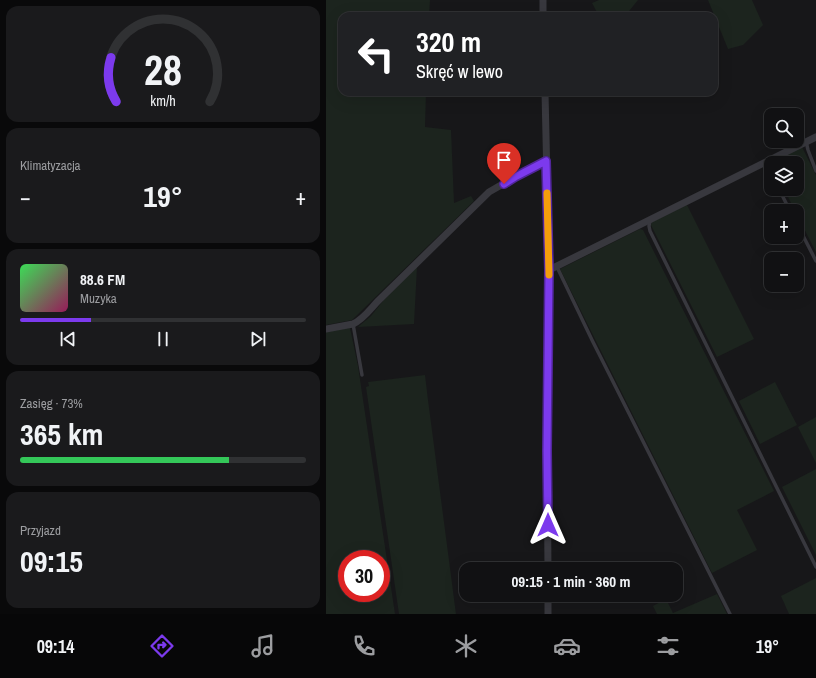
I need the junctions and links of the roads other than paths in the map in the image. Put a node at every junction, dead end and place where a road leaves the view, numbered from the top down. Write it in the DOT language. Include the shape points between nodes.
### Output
graph roads {
  1 [pos="543,0"];
  2 [pos="543,12"];
  3 [pos="545,96"];
  4 [pos="816,137"];
  5 [pos="806,142"];
  6 [pos="779,156"];
  7 [pos="546,161"];
  8 [pos="764,163"];
  9 [pos="816,171"];
  10 [pos="650,220"];
  11 [pos="804,238"];
  12 [pos="816,261"];
  13 [pos="557,267"];
  14 [pos="549,270"];
  15 [pos="353,324"];
  16 [pos="326,329"];
  17 [pos="362,375"];
  18 [pos="548,562"];
  19 [pos="816,567"];
  20 [pos="548,602"];
  21 [pos="548,614"];
  22 [pos="730,614"];
  1 -- 2 [label="street"];
  3 -- 7 [label="street"];
  4 -- 5 [label="street"];
  5 -- 6 [label="street"];
  5 -- 9 [label="lane"];
  7 -- 14 [label="street"];
  7 -- 15 [label="street" via="489,192"];
  8 -- 10 [label="street"];
  10 -- 13 [label="street"];
  10 -- 19 [label="lane" via="650,231"];
  11 -- 12 [label="lane"];
  13 -- 14 [label="street"];
  13 -- 22 [label="lane"];
  14 -- 18 [label="street"];
  15 -- 16 [label="street"];
  15 -- 17 [label="lane"];
  20 -- 21 [label="street"];
}
